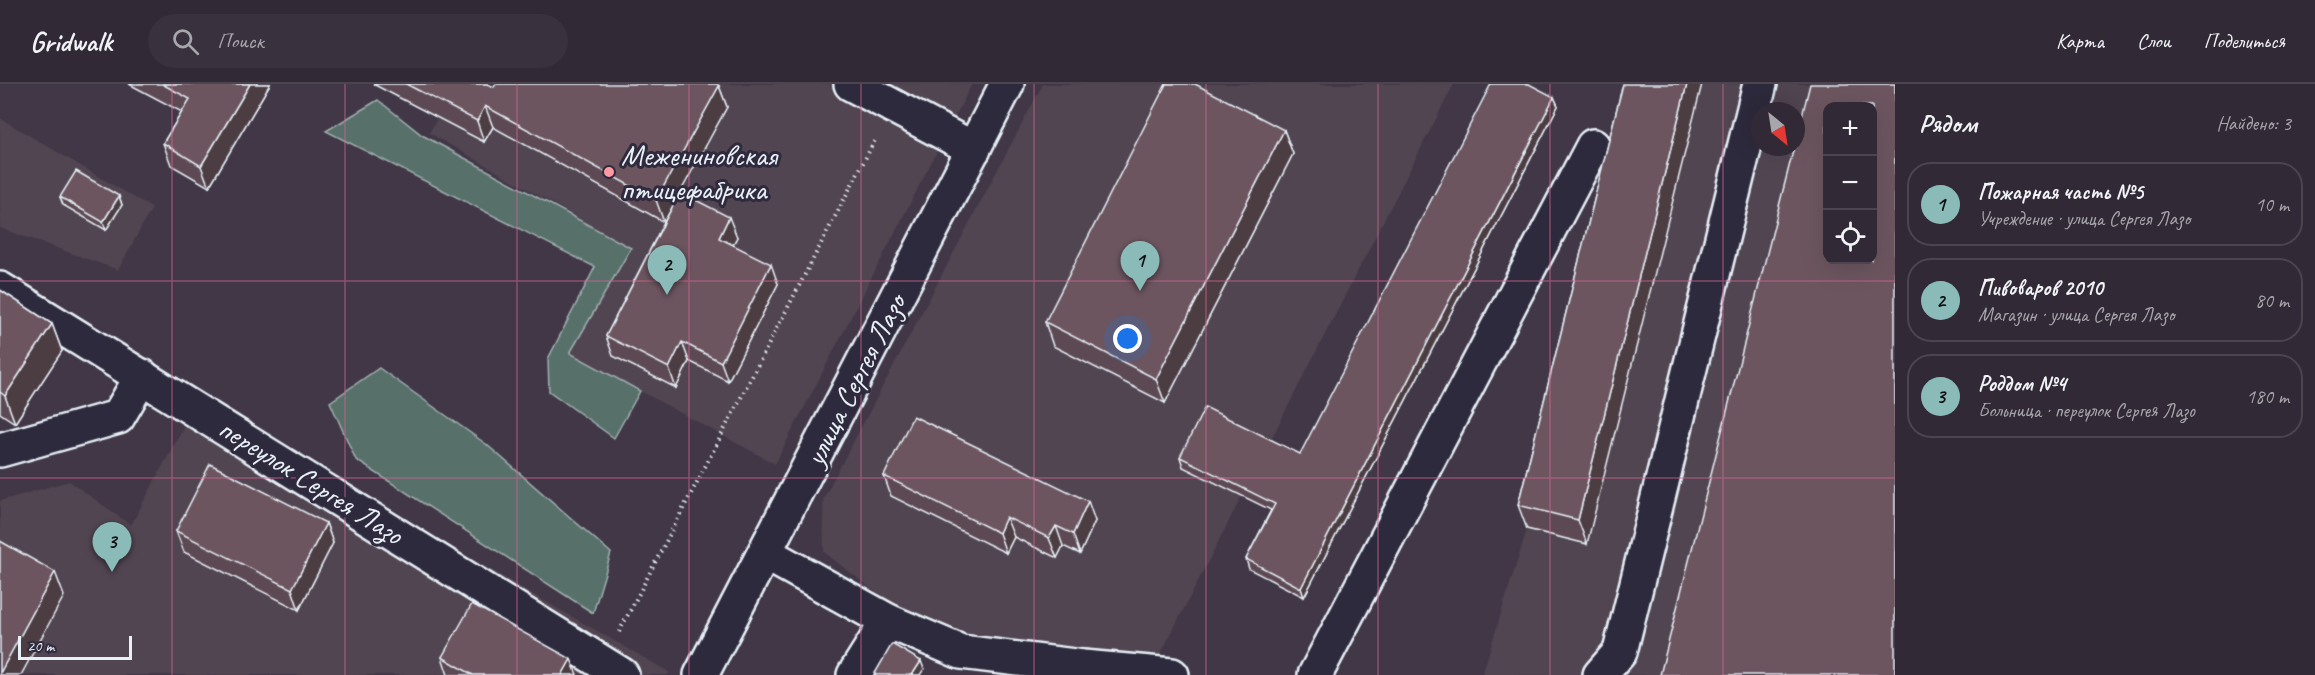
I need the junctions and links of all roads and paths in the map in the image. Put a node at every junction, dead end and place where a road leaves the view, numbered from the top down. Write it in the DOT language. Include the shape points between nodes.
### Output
graph roads {
  1 [pos="1007,84"];
  2 [pos="1760,84"];
  3 [pos="872,93"];
  4 [pos="1593,146"];
  5 [pos="974,149"];
  6 [pos="0,289"];
  7 [pos="142,376"];
  8 [pos="0,450"];
  9 [pos="765,553"];
  10 [pos="888,621"];
  11 [pos="612,670"];
  12 [pos="701,675"];
  13 [pos="854,675"];
  14 [pos="1172,675"];
  15 [pos="1315,675"];
  16 [pos="1600,675"];
  1 -- 5 [label="street, улица Сергея Лазо"];
  2 -- 16 [label="street" via="1620,652"];
  3 -- 5 [label="street"];
  3 -- 11 [label="path"];
  4 -- 15 [label="street"];
  5 -- 9 [label="street, улица Сергея Лазо"];
  6 -- 7 [label="street, переулок Сергея Лазо"];
  7 -- 8 [label="street" via="118,417"];
  7 -- 11 [label="street, переулок Сергея Лазо"];
  9 -- 10 [label="street"];
  9 -- 12 [label="street, улица Сергея Лазо"];
  10 -- 13 [label="street"];
  10 -- 14 [label="street" via="961,652"];
}
